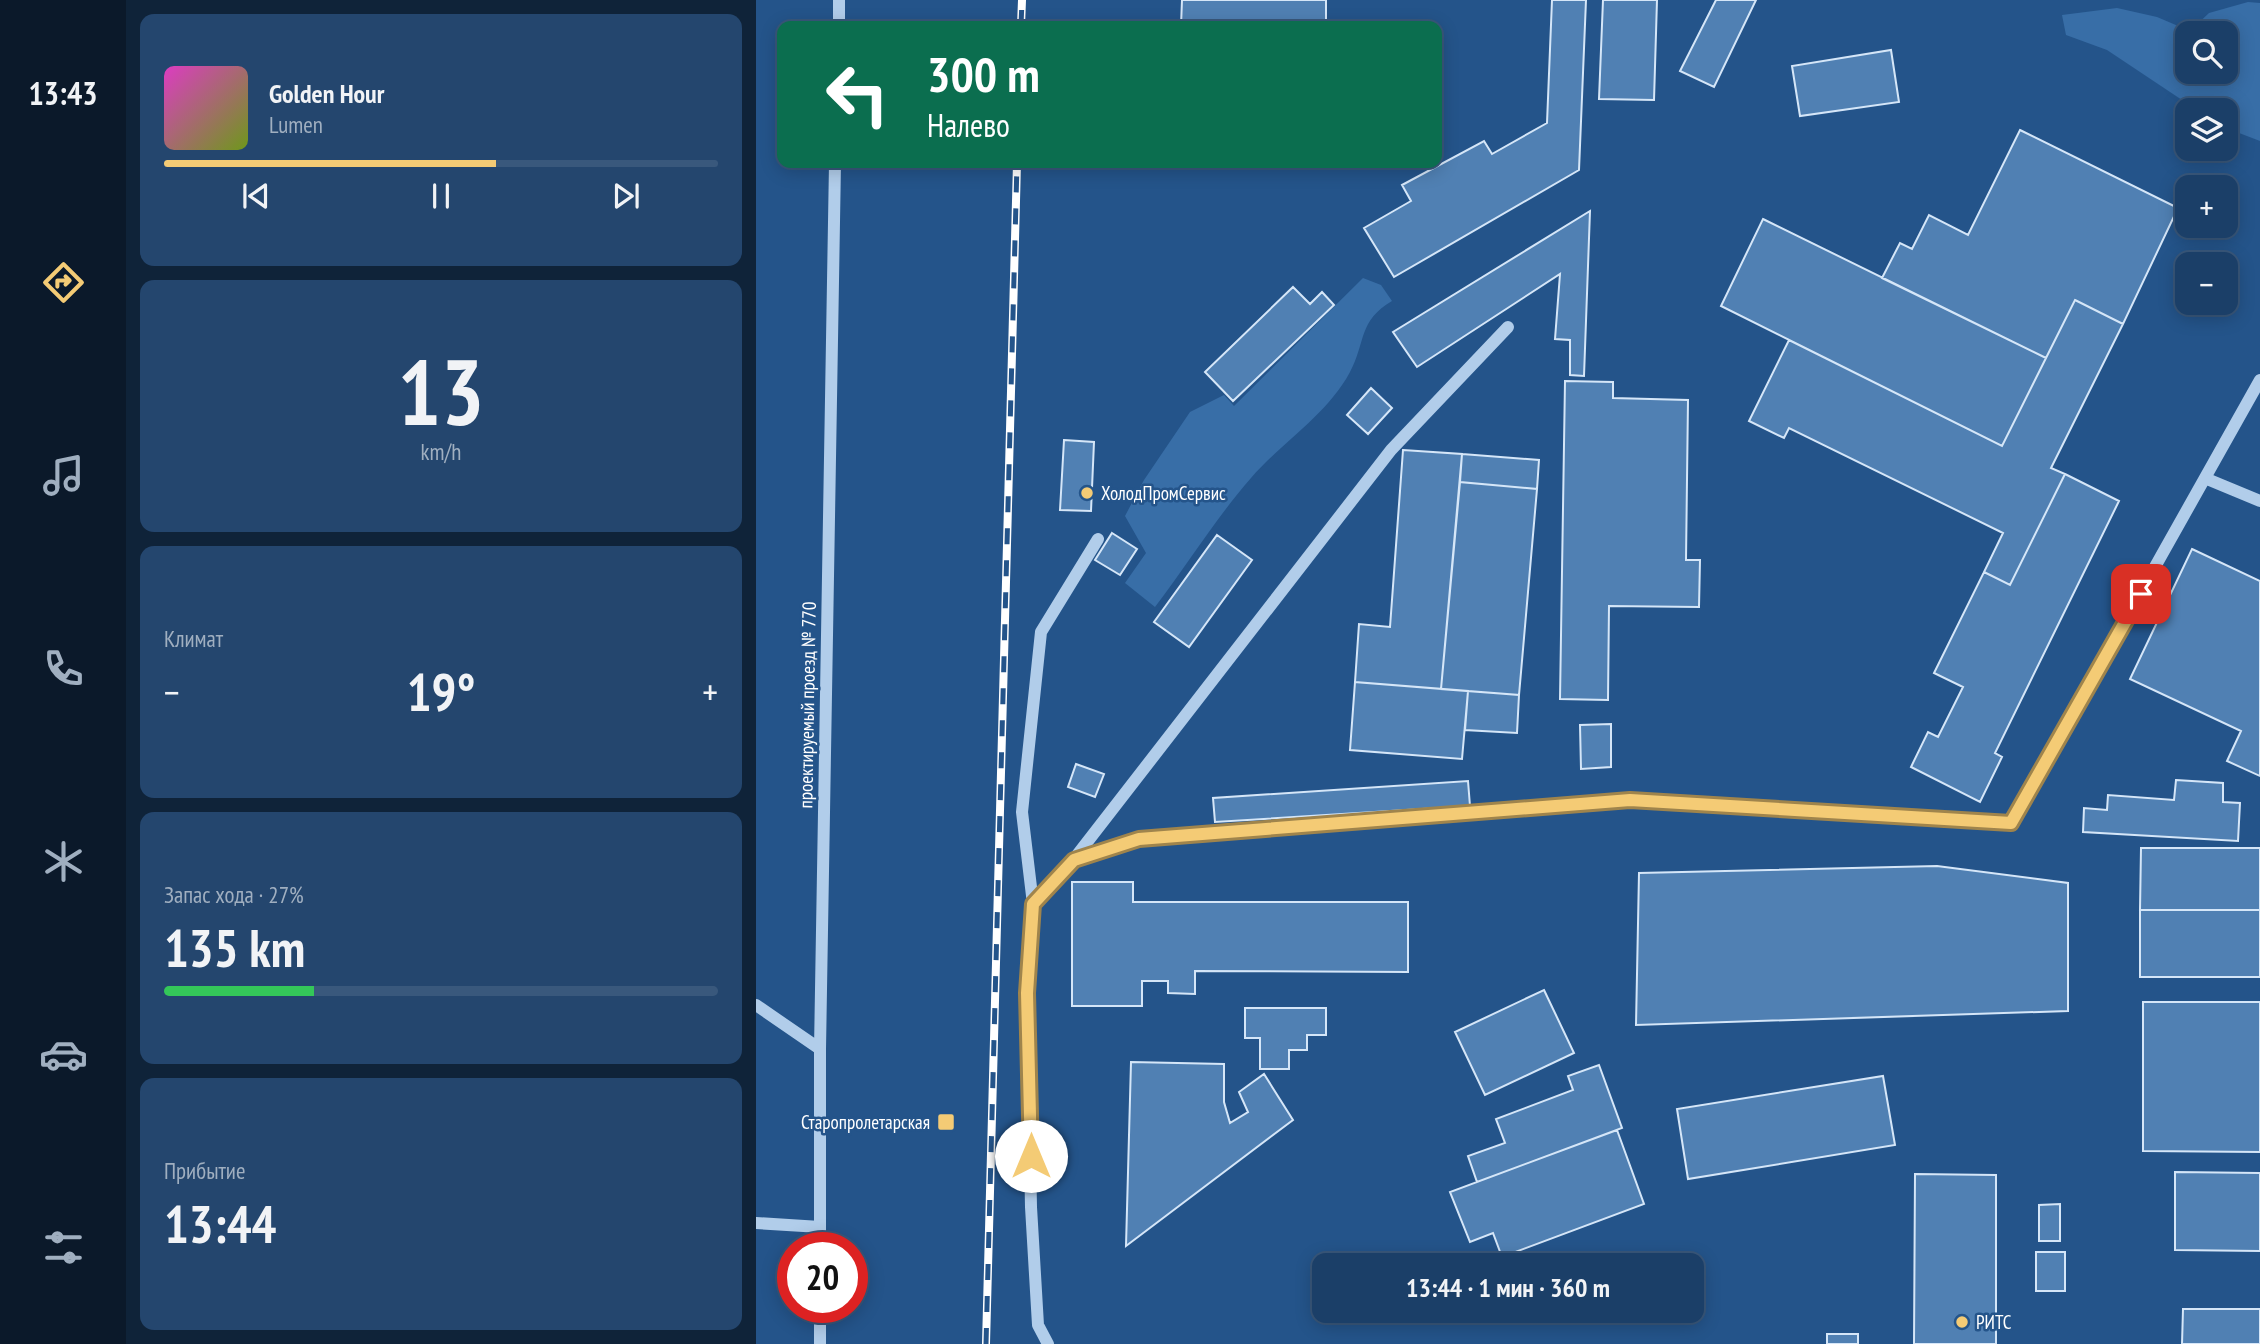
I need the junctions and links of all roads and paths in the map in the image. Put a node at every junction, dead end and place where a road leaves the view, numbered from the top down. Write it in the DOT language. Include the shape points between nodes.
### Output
graph roads {
  1 [pos="839,0"];
  2 [pos="839,21"];
  3 [pos="835,168"];
  4 [pos="1508,327"];
  5 [pos="2260,380"];
  6 [pos="2207,479"];
  7 [pos="2260,501"];
  8 [pos="1098,539"];
  9 [pos="1074,860"];
  10 [pos="1033,904"];
  11 [pos="756,1005"];
  12 [pos="820,1049"];
  13 [pos="756,1223"];
  14 [pos="820,1227"];
  15 [pos="820,1232"];
  16 [pos="820,1323"];
  17 [pos="820,1344"];
  18 [pos="1048,1344"];
  1 -- 2 [label="street"];
  3 -- 12 [label="street, проектируемый проезд № 770"];
  4 -- 9 [label="street" via="1391,450"];
  5 -- 6 [label="street"];
  6 -- 7 [label="street"];
  6 -- 9 [label="street" via="2011,823 1630,800 1139,839"];
  8 -- 10 [label="street" via="1041,632 1022,812"];
  9 -- 10 [label="street"];
  10 -- 18 [label="street" via="1027,993 1031,1207 1038,1325"];
  11 -- 12 [label="street"];
  12 -- 14 [label="street, проектируемый проезд № 770"];
  13 -- 14 [label="street"];
  14 -- 15 [label="street, проектируемый проезд № 770"];
  16 -- 17 [label="street"];
}
